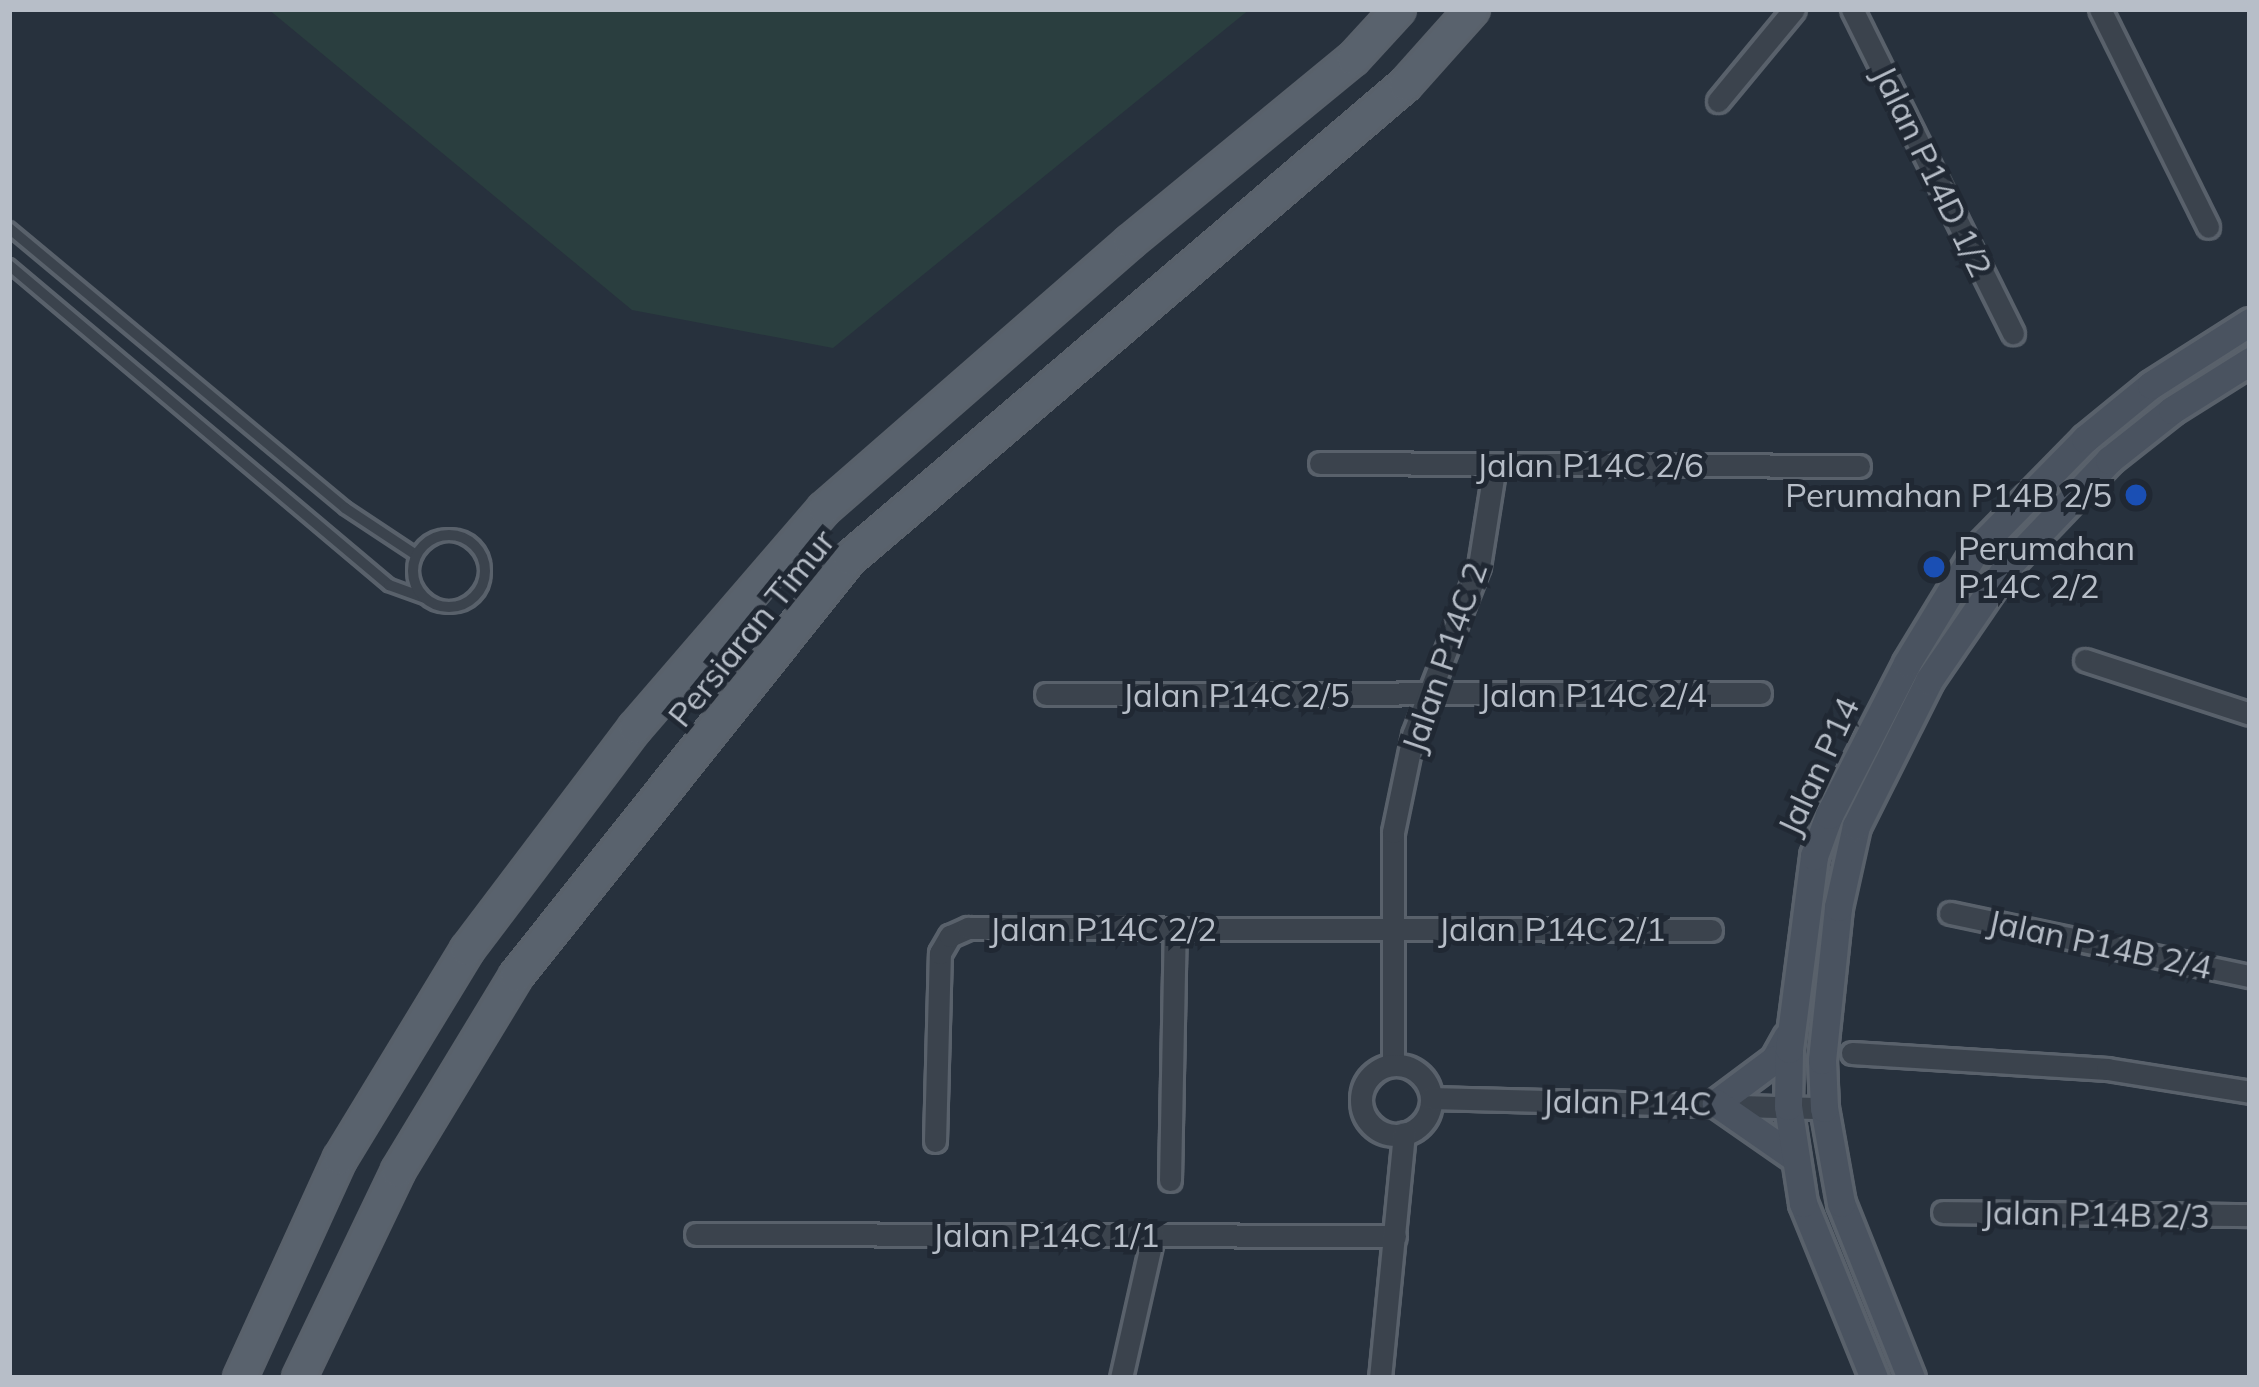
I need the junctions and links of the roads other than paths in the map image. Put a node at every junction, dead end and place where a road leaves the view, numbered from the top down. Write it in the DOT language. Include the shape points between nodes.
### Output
graph roads {
  1 [pos="1399,9"];
  2 [pos="1473,9"];
  3 [pos="1794,9"];
  4 [pos="1852,9"];
  5 [pos="2101,9"];
  6 [pos="1718,101"];
  7 [pos="2208,227"];
  8 [pos="9,228"];
  9 [pos="9,265"];
  10 [pos="2250,322"];
  11 [pos="2013,333"];
  12 [pos="2250,361"];
  13 [pos="1320,463"];
  14 [pos="1495,465"];
  15 [pos="1859,466"];
  16 [pos="416,555"];
  17 [pos="424,598"];
  18 [pos="2085,660"];
  19 [pos="1760,693"];
  20 [pos="1046,694"];
  21 [pos="1426,696"];
  22 [pos="2250,714"];
  23 [pos="1950,913"];
  24 [pos="1393,928"];
  25 [pos="1174,930"];
  26 [pos="1711,930"];
  27 [pos="2250,976"];
  28 [pos="1792,1026"];
  29 [pos="1852,1053"];
  30 [pos="1393,1065"];
  31 [pos="2250,1092"];
  32 [pos="1431,1099"];
  33 [pos="1716,1103"];
  34 [pos="1788,1106"];
  35 [pos="1824,1108"];
  36 [pos="1404,1133"];
  37 [pos="935,1141"];
  38 [pos="1795,1157"];
  39 [pos="1171,1180"];
  40 [pos="1943,1212"];
  41 [pos="2250,1215"];
  42 [pos="696,1234"];
  43 [pos="1153,1236"];
  44 [pos="1395,1236"];
  45 [pos="240,1378"];
  46 [pos="299,1378"];
  47 [pos="1121,1378"];
  48 [pos="1380,1378"];
  49 [pos="1874,1378"];
  50 [pos="1911,1378"];
  1 -- 45 [label="main road, Persiaran Timur" via="1353,59 824,509 635,728 455,969 340,1160"];
  2 -- 46 [label="main road, Persiaran Timur" via="1405,85 849,559 516,976 398,1171"];
  3 -- 6 [label="street"];
  4 -- 11 [label="street, Jalan P14D 1/2"];
  5 -- 7 [label="street"];
  8 -- 16 [label="lane" via="344,508"];
  9 -- 17 [label="lane" via="389,585"];
  10 -- 28 [label="main road, Jalan P14" via="2085,439 1975,551 1829,815 1805,898"];
  12 -- 35 [label="main road, Jalan P14" via="2172,410 2062,507 2005,569 1929,680 1856,826 1844,867"];
  13 -- 14 [label="street, Jalan P14C 2/6"];
  14 -- 15 [label="street, Jalan P14C 2/6"];
  14 -- 21 [label="street, Jalan P14C 2" via="1479,566"];
  16 -- 17 [label="lane" via="413,578"];
  16 -- 17 [label="lane" via="431,539 454,535 475,545 486,565 483,587 467,604 445,608"];
  18 -- 22 [label="street"];
  19 -- 21 [label="street, Jalan P14C 2/4"];
  20 -- 21 [label="street, Jalan P14C 2/5"];
  21 -- 24 [label="street, Jalan P14C 2" via="1393,832"];
  23 -- 27 [label="street, Jalan P14B 2/4"];
  24 -- 25 [label="street, Jalan P14C 2/2"];
  24 -- 26 [label="street, Jalan P14C 2/1"];
  24 -- 30 [label="street, Jalan P14C 2"];
  25 -- 37 [label="street, Jalan P14C 2/2" via="968,928 950,936 940,953"];
  25 -- 39 [label="street"];
  28 -- 33 [label="main road" via="1775,1059"];
  28 -- 34 [label="main road, Jalan P14"];
  29 -- 31 [label="street" via="2108,1070"];
  30 -- 32 [label="street" via="1423,1078"];
  30 -- 36 [label="street" via="1372,1074 1361,1104 1372,1125"];
  32 -- 33 [label="street, Jalan P14C"];
  32 -- 36 [label="street" via="1424,1121"];
  33 -- 34 [label="street, Jalan P14C"];
  33 -- 38 [label="main road"];
  34 -- 35 [label="street, Jalan P14C"];
  34 -- 38 [label="main road, Jalan P14"];
  35 -- 50 [label="main road, Jalan P14" via="1840,1203"];
  36 -- 44 [label="street"];
  38 -- 49 [label="main road, Jalan P14" via="1803,1203"];
  40 -- 41 [label="street, Jalan P14B 2/3"];
  42 -- 43 [label="street, Jalan P14C 1/1"];
  43 -- 44 [label="street, Jalan P14C 1/1"];
  43 -- 47 [label="street"];
  44 -- 48 [label="street"];
}
